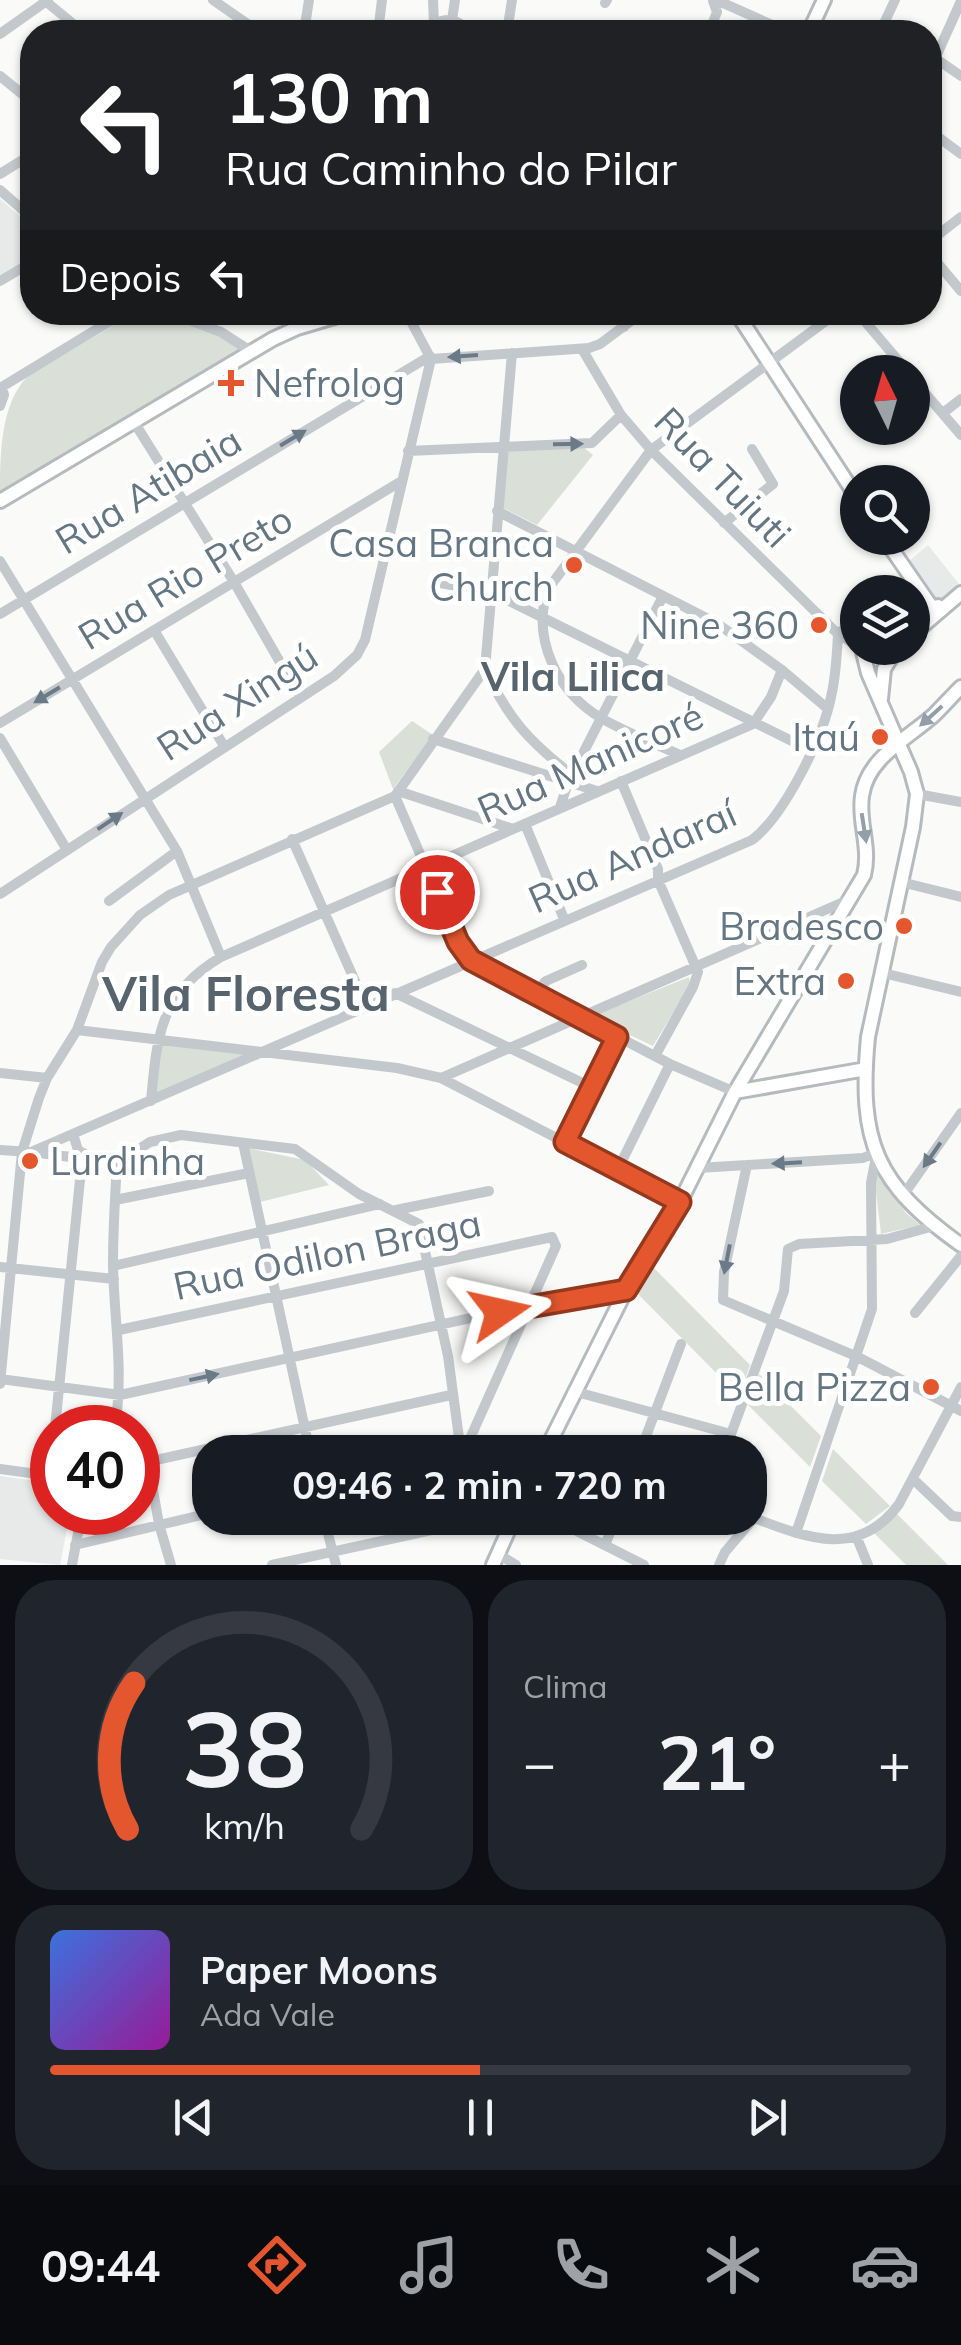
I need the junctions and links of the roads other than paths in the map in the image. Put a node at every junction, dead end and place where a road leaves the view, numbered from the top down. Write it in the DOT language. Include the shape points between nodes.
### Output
graph roads {
  1 [pos="46,0"];
  2 [pos="212,0"];
  3 [pos="234,0"];
  4 [pos="454,0"];
  5 [pos="961,1"];
  6 [pos="714,2"];
  7 [pos="232,14"];
  8 [pos="68,20"];
  9 [pos="241,20"];
  10 [pos="452,20"];
  11 [pos="761,20"];
  12 [pos="0,34"];
  13 [pos="942,44"];
  14 [pos="0,76"];
  15 [pos="20,92"];
  16 [pos="0,190"];
  17 [pos="20,208"];
  18 [pos="942,268"];
  19 [pos="961,291"];
  20 [pos="104,325"];
  21 [pos="202,325"];
  22 [pos="308,325"];
  23 [pos="413,325"];
  24 [pos="627,325"];
  25 [pos="744,325"];
  26 [pos="821,325"];
  27 [pos="868,325"];
  28 [pos="624,327"];
  29 [pos="582,348"];
  30 [pos="252,352"];
  31 [pos="512,353"];
  32 [pos="893,355"];
  33 [pos="430,358"];
  34 [pos="770,364"];
  35 [pos="1,388"];
  36 [pos="961,398"];
  37 [pos="930,399"];
  38 [pos="0,406"];
  39 [pos="942,413"];
  40 [pos="622,415"];
  41 [pos="134,422"];
  42 [pos="961,435"];
  43 [pos="504,446"];
  44 [pos="752,449"];
  45 [pos="651,450"];
  46 [pos="408,452"];
  47 [pos="840,471"];
  48 [pos="400,482"];
  49 [pos="0,501"];
  50 [pos="183,504"];
  51 [pos="496,510"];
  52 [pos="724,524"];
  53 [pos="575,552"];
  54 [pos="896,555"];
  55 [pos="0,561"];
  56 [pos="234,582"];
  57 [pos="440,583"];
  58 [pos="491,592"];
  59 [pos="961,593"];
  60 [pos="663,596"];
  61 [pos="26,599"];
  62 [pos="948,604"];
  63 [pos="933,609"];
  64 [pos="930,610"];
  65 [pos="0,614"];
  66 [pos="542,616"];
  67 [pos="930,618"];
  68 [pos="930,620"];
  69 [pos="154,630"];
  70 [pos="838,634"];
  71 [pos="840,658"];
  72 [pos="836,660"];
  73 [pos="631,662"];
  74 [pos="865,665"];
  75 [pos="886,665"];
  76 [pos="484,669"];
  77 [pos="782,670"];
  78 [pos="73,679"];
  79 [pos="959,692"];
  80 [pos="300,697"];
  81 [pos="881,699"];
  82 [pos="828,710"];
  83 [pos="601,718"];
  84 [pos="0,723"];
  85 [pos="753,724"];
  86 [pos="0,738"];
  87 [pos="433,739"];
  88 [pos="898,744"];
  89 [pos="224,746"];
  90 [pos="810,750"];
  91 [pos="680,755"];
  92 [pos="570,779"];
  93 [pos="621,781"];
  94 [pos="596,791"];
  95 [pos="396,793"];
  96 [pos="917,794"];
  97 [pos="145,798"];
  98 [pos="961,802"];
  99 [pos="560,807"];
  100 [pos="525,824"];
  101 [pos="513,829"];
  102 [pos="292,840"];
  103 [pos="67,850"];
  104 [pos="178,851"];
  105 [pos="426,868"];
  106 [pos="658,880"];
  107 [pos="901,882"];
  108 [pos="190,884"];
  109 [pos="0,894"];
  110 [pos="961,897"];
  111 [pos="852,899"];
  112 [pos="109,901"];
  113 [pos="824,911"];
  114 [pos="324,912"];
  115 [pos="564,919"];
  116 [pos="837,924"];
  117 [pos="222,957"];
  118 [pos="471,960"];
  119 [pos="582,966"];
  120 [pos="698,967"];
  121 [pos="883,973"];
  122 [pos="961,992"];
  123 [pos="395,993"];
  124 [pos="534,994"];
  125 [pos="366,1006"];
  126 [pos="580,1017"];
  127 [pos="77,1030"];
  128 [pos="617,1037"];
  129 [pos="159,1040"];
  130 [pos="511,1048"];
  131 [pos="264,1052"];
  132 [pos="655,1056"];
  133 [pos="670,1064"];
  134 [pos="866,1070"];
  135 [pos="0,1074"];
  136 [pos="46,1078"];
  137 [pos="441,1078"];
  138 [pos="592,1088"];
  139 [pos="735,1092"];
  140 [pos="152,1101"];
  141 [pos="961,1113"];
  142 [pos="74,1134"];
  143 [pos="565,1142"];
  144 [pos="242,1143"];
  145 [pos="0,1150"];
  146 [pos="27,1152"];
  147 [pos="875,1155"];
  148 [pos="82,1160"];
  149 [pos="100,1162"];
  150 [pos="117,1163"];
  151 [pos="748,1165"];
  152 [pos="698,1168"];
  153 [pos="618,1170"];
  154 [pos="249,1173"];
  155 [pos="489,1191"];
  156 [pos="902,1197"];
  157 [pos="115,1200"];
  158 [pos="680,1202"];
  159 [pos="381,1204"];
  160 [pos="396,1210"];
  161 [pos="934,1226"];
  162 [pos="263,1234"];
  163 [pos="872,1240"];
  164 [pos="961,1245"];
  165 [pos="961,1256"];
  166 [pos="429,1262"];
  167 [pos="6,1268"];
  168 [pos="114,1273"];
  169 [pos="71,1274"];
  170 [pos="626,1290"];
  171 [pos="274,1295"];
  172 [pos="530,1305"];
  173 [pos="915,1313"];
  174 [pos="774,1320"];
  175 [pos="442,1325"];
  176 [pos="119,1330"];
  177 [pos="681,1344"];
  178 [pos="858,1357"];
  179 [pos="288,1359"];
  180 [pos="0,1381"];
  181 [pos="60,1387"];
  182 [pos="961,1387"];
  183 [pos="574,1391"];
  184 [pos="120,1395"];
  185 [pos="451,1395"];
  186 [pos="58,1405"];
  187 [pos="118,1405"];
  188 [pos="956,1408"];
  189 [pos="655,1414"];
  190 [pos="305,1429"];
  191 [pos="731,1434"];
  192 [pos="306,1435"];
  193 [pos="458,1435"];
  194 [pos="473,1435"];
  195 [pos="553,1435"];
  196 [pos="647,1435"];
  197 [pos="160,1459"];
  198 [pos="0,1468"];
  199 [pos="30,1473"];
  200 [pos="913,1479"];
  201 [pos="961,1516"];
  202 [pos="192,1517"];
  203 [pos="767,1522"];
  204 [pos="160,1524"];
  205 [pos="160,1527"];
  206 [pos="796,1533"];
  207 [pos="77,1535"];
  208 [pos="115,1535"];
  209 [pos="328,1535"];
  210 [pos="410,1535"];
  211 [pos="507,1535"];
  212 [pos="586,1535"];
  213 [pos="610,1535"];
  214 [pos="737,1535"];
  215 [pos="857,1538"];
  216 [pos="75,1545"];
  217 [pos="606,1545"];
  218 [pos="333,1552"];
  219 [pos="618,1552"];
  220 [pos="496,1560"];
  221 [pos="72,1565"];
  222 [pos="171,1565"];
  223 [pos="272,1565"];
  224 [pos="336,1565"];
  225 [pos="516,1565"];
  226 [pos="618,1565"];
  227 [pos="644,1565"];
  228 [pos="719,1565"];
  229 [pos="868,1565"];
  1 -- 8 [label="street"];
  1 -- 12 [label="street"];
  2 -- 7 [label="street"];
  3 -- 7 [label="street"];
  4 -- 10 [label="street"];
  5 -- 13 [label="street"];
  6 -- 11 [label="street"];
  7 -- 9 [label="street"];
  14 -- 15 [label="street"];
  16 -- 17 [label="street"];
  18 -- 19 [label="street"];
  20 -- 35 [label="street"];
  21 -- 30 [label="street"];
  22 -- 30 [label="main road"];
  23 -- 33 [label="street"];
  24 -- 28 [label="street"];
  25 -- 34 [label="main road"];
  26 -- 34 [label="street"];
  27 -- 32 [label="street"];
  28 -- 29 [label="street"];
  29 -- 31 [label="street"];
  29 -- 40 [label="street, Rua Tuiuti"];
  30 -- 41 [label="main road"];
  31 -- 33 [label="street, one-way"];
  31 -- 43 [label="street"];
  33 -- 46 [label="street, Rua Xingú"];
  50 -- 33 [label="street, Rua Atibaia, one-way"];
  34 -- 45 [label="street"];
  34 -- 47 [label="main road"];
  35 -- 38 [label="street"];
  36 -- 39 [label="street"];
  37 -- 39 [label="street"];
  39 -- 42 [label="street"];
  43 -- 40 [label="street, one-way" via="592,443"];
  40 -- 45 [label="street, Rua Tuiuti"];
  41 -- 49 [label="main road"];
  41 -- 50 [label="street"];
  43 -- 46 [label="street"];
  43 -- 51 [label="street"];
  44 -- 52 [label="street" via="773,484"];
  45 -- 52 [label="street, Rua Tuiuti"];
  45 -- 53 [label="street"];
  46 -- 48 [label="street, Rua Xingú"];
  48 -- 56 [label="street, Rua Rio Preto"];
  48 -- 80 [label="street, Rua Xingú" via="360,649"];
  50 -- 56 [label="street"];
  50 -- 61 [label="street, Rua Atibaia"];
  51 -- 53 [label="street"];
  51 -- 58 [label="street"];
  52 -- 70 [label="street, Rua Tuiuti"];
  53 -- 60 [label="street"];
  53 -- 66 [label="street" via="551,583"];
  54 -- 63 [label="main road"];
  55 -- 61 [label="street"];
  56 -- 69 [label="street, Rua Rio Preto"];
  56 -- 80 [label="street"];
  57 -- 58 [label="street"];
  58 -- 66 [label="street"];
  58 -- 76 [label="street"];
  59 -- 62 [label="main road"];
  60 -- 73 [label="street"];
  60 -- 77 [label="street" via="731,632"];
  61 -- 65 [label="street, Rua Atibaia"];
  61 -- 78 [label="street"];
  62 -- 63 [label="main road"];
  62 -- 68 [label="main road"];
  63 -- 64 [label="main road"];
  63 -- 67 [label="main road"];
  66 -- 73 [label="street"];
  66 -- 83 [label="street" via="558,675"];
  69 -- 78 [label="street, Rua Rio Preto"];
  69 -- 89 [label="street"];
  70 -- 72 [label="street, Rua Andaraí"];
  71 -- 72 [label="street"];
  72 -- 82 [label="street, Rua Andaraí"];
  73 -- 83 [label="street"];
  73 -- 85 [label="street"];
  74 -- 81 [label="main road"];
  75 -- 81 [label="main road"];
  76 -- 87 [label="street"];
  76 -- 92 [label="street" via="528,739"];
  77 -- 82 [label="street"];
  77 -- 85 [label="street, Rua Manicoré"];
  78 -- 84 [label="street, Rua Rio Preto, one-way"];
  78 -- 97 [label="street"];
  79 -- 88 [label="main road, one-way"];
  80 -- 89 [label="street, Rua Xingú"];
  81 -- 88 [label="main road"];
  82 -- 90 [label="street, Rua Andaraí"];
  83 -- 91 [label="street"];
  83 -- 92 [label="street"];
  85 -- 90 [label="street"];
  85 -- 91 [label="street, Rua Manicoré"];
  86 -- 103 [label="street"];
  87 -- 92 [label="street"];
  87 -- 95 [label="street"];
  88 -- 96 [label="main road"];
  88 -- 111 [label="main road, one-way" via="865,781 867,863"];
  89 -- 97 [label="street, Rua Xingú"];
  90 -- 106 [label="street, Rua Andaraí" via="769,827"];
  91 -- 93 [label="street, Rua Manicoré"];
  92 -- 94 [label="street"];
  92 -- 99 [label="street"];
  93 -- 94 [label="street, Rua Manicoré"];
  93 -- 106 [label="street"];
  94 -- 99 [label="street, Rua Manicoré"];
  95 -- 101 [label="street"];
  95 -- 102 [label="street"];
  95 -- 105 [label="street"];
  96 -- 98 [label="street"];
  96 -- 107 [label="main road"];
  103 -- 97 [label="street, Rua Xingú, one-way"];
  97 -- 104 [label="street"];
  99 -- 100 [label="street, Rua Manicoré"];
  100 -- 101 [label="street, Rua Manicoré"];
  100 -- 115 [label="street"];
  101 -- 105 [label="street, Rua Manicoré"];
  102 -- 108 [label="street"];
  102 -- 114 [label="street"];
  103 -- 109 [label="street, Rua Xingú"];
  104 -- 108 [label="street"];
  104 -- 112 [label="street"];
  105 -- 114 [label="street, Rua Manicoré"];
  105 -- 118 [label="street"];
  106 -- 115 [label="street, Rua Andaraí"];
  106 -- 120 [label="street"];
  107 -- 110 [label="street"];
  107 -- 121 [label="main road"];
  108 -- 117 [label="street"];
  108 -- 127 [label="street" via="140,915 111,947"];
  111 -- 113 [label="street"];
  111 -- 116 [label="main road"];
  113 -- 116 [label="street"];
  113 -- 120 [label="street"];
  114 -- 117 [label="street, Rua Manicoré"];
  114 -- 125 [label="street"];
  115 -- 118 [label="street, Rua Andaraí"];
  116 -- 139 [label="main road"];
  117 -- 129 [label="street, Rua Manicoré" via="186,982"];
  118 -- 123 [label="street, Rua Andaraí"];
  118 -- 124 [label="street"];
  119 -- 124 [label="street" via="546,981"];
  120 -- 126 [label="street"];
  120 -- 132 [label="street"];
  121 -- 122 [label="street"];
  121 -- 134 [label="main road"];
  123 -- 125 [label="street, Rua Andaraí"];
  123 -- 130 [label="street"];
  124 -- 126 [label="street"];
  125 -- 131 [label="street, Rua Andaraí"];
  126 -- 128 [label="street"];
  126 -- 130 [label="street"];
  127 -- 129 [label="street"];
  127 -- 136 [label="street"];
  128 -- 132 [label="street"];
  128 -- 138 [label="street"];
  129 -- 131 [label="street"];
  129 -- 140 [label="street, Rua Manicoré"];
  130 -- 137 [label="street"];
  130 -- 138 [label="street"];
  131 -- 137 [label="street"];
  131 -- 140 [label="street, Rua Andaraí"];
  132 -- 133 [label="street"];
  133 -- 139 [label="street"];
  133 -- 153 [label="street"];
  134 -- 139 [label="main road"];
  134 -- 147 [label="main road"];
  135 -- 136 [label="street"];
  136 -- 146 [label="street"];
  137 -- 143 [label="street"];
  138 -- 143 [label="street"];
  139 -- 152 [label="main road"];
  140 -- 142 [label="street, Rua Andaraí"];
  141 -- 156 [label="street, one-way"];
  142 -- 146 [label="street, Rua Andaraí"];
  142 -- 149 [label="street" via="81,1154"];
  143 -- 153 [label="street"];
  144 -- 150 [label="street" via="181,1135"];
  144 -- 154 [label="street"];
  144 -- 159 [label="street" via="304,1153"];
  145 -- 146 [label="street"];
  146 -- 148 [label="street"];
  146 -- 167 [label="street"];
  147 -- 151 [label="street, one-way"];
  147 -- 156 [label="main road"];
  147 -- 163 [label="street"];
  148 -- 149 [label="street"];
  148 -- 169 [label="street"];
  149 -- 150 [label="street"];
  150 -- 157 [label="street"];
  151 -- 152 [label="street"];
  151 -- 174 [label="street, one-way" via="722,1298"];
  152 -- 158 [label="main road"];
  153 -- 158 [label="street"];
  154 -- 157 [label="street"];
  154 -- 162 [label="street"];
  155 -- 160 [label="street"];
  156 -- 161 [label="main road"];
  157 -- 168 [label="street"];
  158 -- 170 [label="main road"];
  159 -- 160 [label="street"];
  159 -- 162 [label="street"];
  160 -- 166 [label="street" via="419,1224"];
  161 -- 163 [label="street"];
  161 -- 164 [label="main road"];
  162 -- 168 [label="street"];
  162 -- 171 [label="street"];
  163 -- 174 [label="street" via="788,1249"];
  163 -- 178 [label="street" via="872,1309"];
  165 -- 173 [label="street"];
  166 -- 171 [label="street, Rua Odilon Braga"];
  166 -- 172 [label="street, Rua Odilon Braga" via="556,1238"];
  166 -- 175 [label="street"];
  167 -- 169 [label="street"];
  167 -- 180 [label="street"];
  168 -- 169 [label="street"];
  168 -- 176 [label="street"];
  169 -- 181 [label="street"];
  170 -- 172 [label="street"];
  170 -- 183 [label="main road"];
  171 -- 176 [label="street, Rua Odilon Braga"];
  171 -- 179 [label="street"];
  172 -- 175 [label="street"];
  172 -- 194 [label="street"];
  174 -- 178 [label="street"];
  174 -- 191 [label="street"];
  175 -- 179 [label="street"];
  175 -- 185 [label="street"];
  176 -- 184 [label="street"];
  177 -- 189 [label="street"];
  178 -- 188 [label="street"];
  178 -- 206 [label="street"];
  184 -- 179 [label="street, one-way"];
  179 -- 190 [label="street"];
  180 -- 181 [label="street"];
  181 -- 184 [label="street"];
  181 -- 186 [label="street"];
  182 -- 188 [label="street"];
  183 -- 189 [label="street"];
  183 -- 195 [label="main road"];
  184 -- 187 [label="street"];
  185 -- 190 [label="street"];
  185 -- 193 [label="street"];
  188 -- 200 [label="street"];
  189 -- 191 [label="street"];
  189 -- 196 [label="street"];
  190 -- 192 [label="street"];
  190 -- 197 [label="street"];
  198 -- 199 [label="street"];
  200 -- 201 [label="street" via="952,1516"];
  200 -- 215 [label="street" via="892,1514"];
  202 -- 204 [label="street"];
  203 -- 206 [label="street"];
  205 -- 222 [label="street"];
  206 -- 215 [label="street"];
  207 -- 216 [label="street"];
  208 -- 216 [label="street"];
  209 -- 218 [label="street"];
  210 -- 218 [label="street"];
  211 -- 220 [label="main road"];
  212 -- 217 [label="street"];
  213 -- 217 [label="street"];
  214 -- 228 [label="street"];
  215 -- 229 [label="street"];
  216 -- 221 [label="street"];
  217 -- 219 [label="street"];
  218 -- 223 [label="street"];
  218 -- 224 [label="street"];
  219 -- 226 [label="street"];
  219 -- 227 [label="street"];
  220 -- 225 [label="street"];
}
